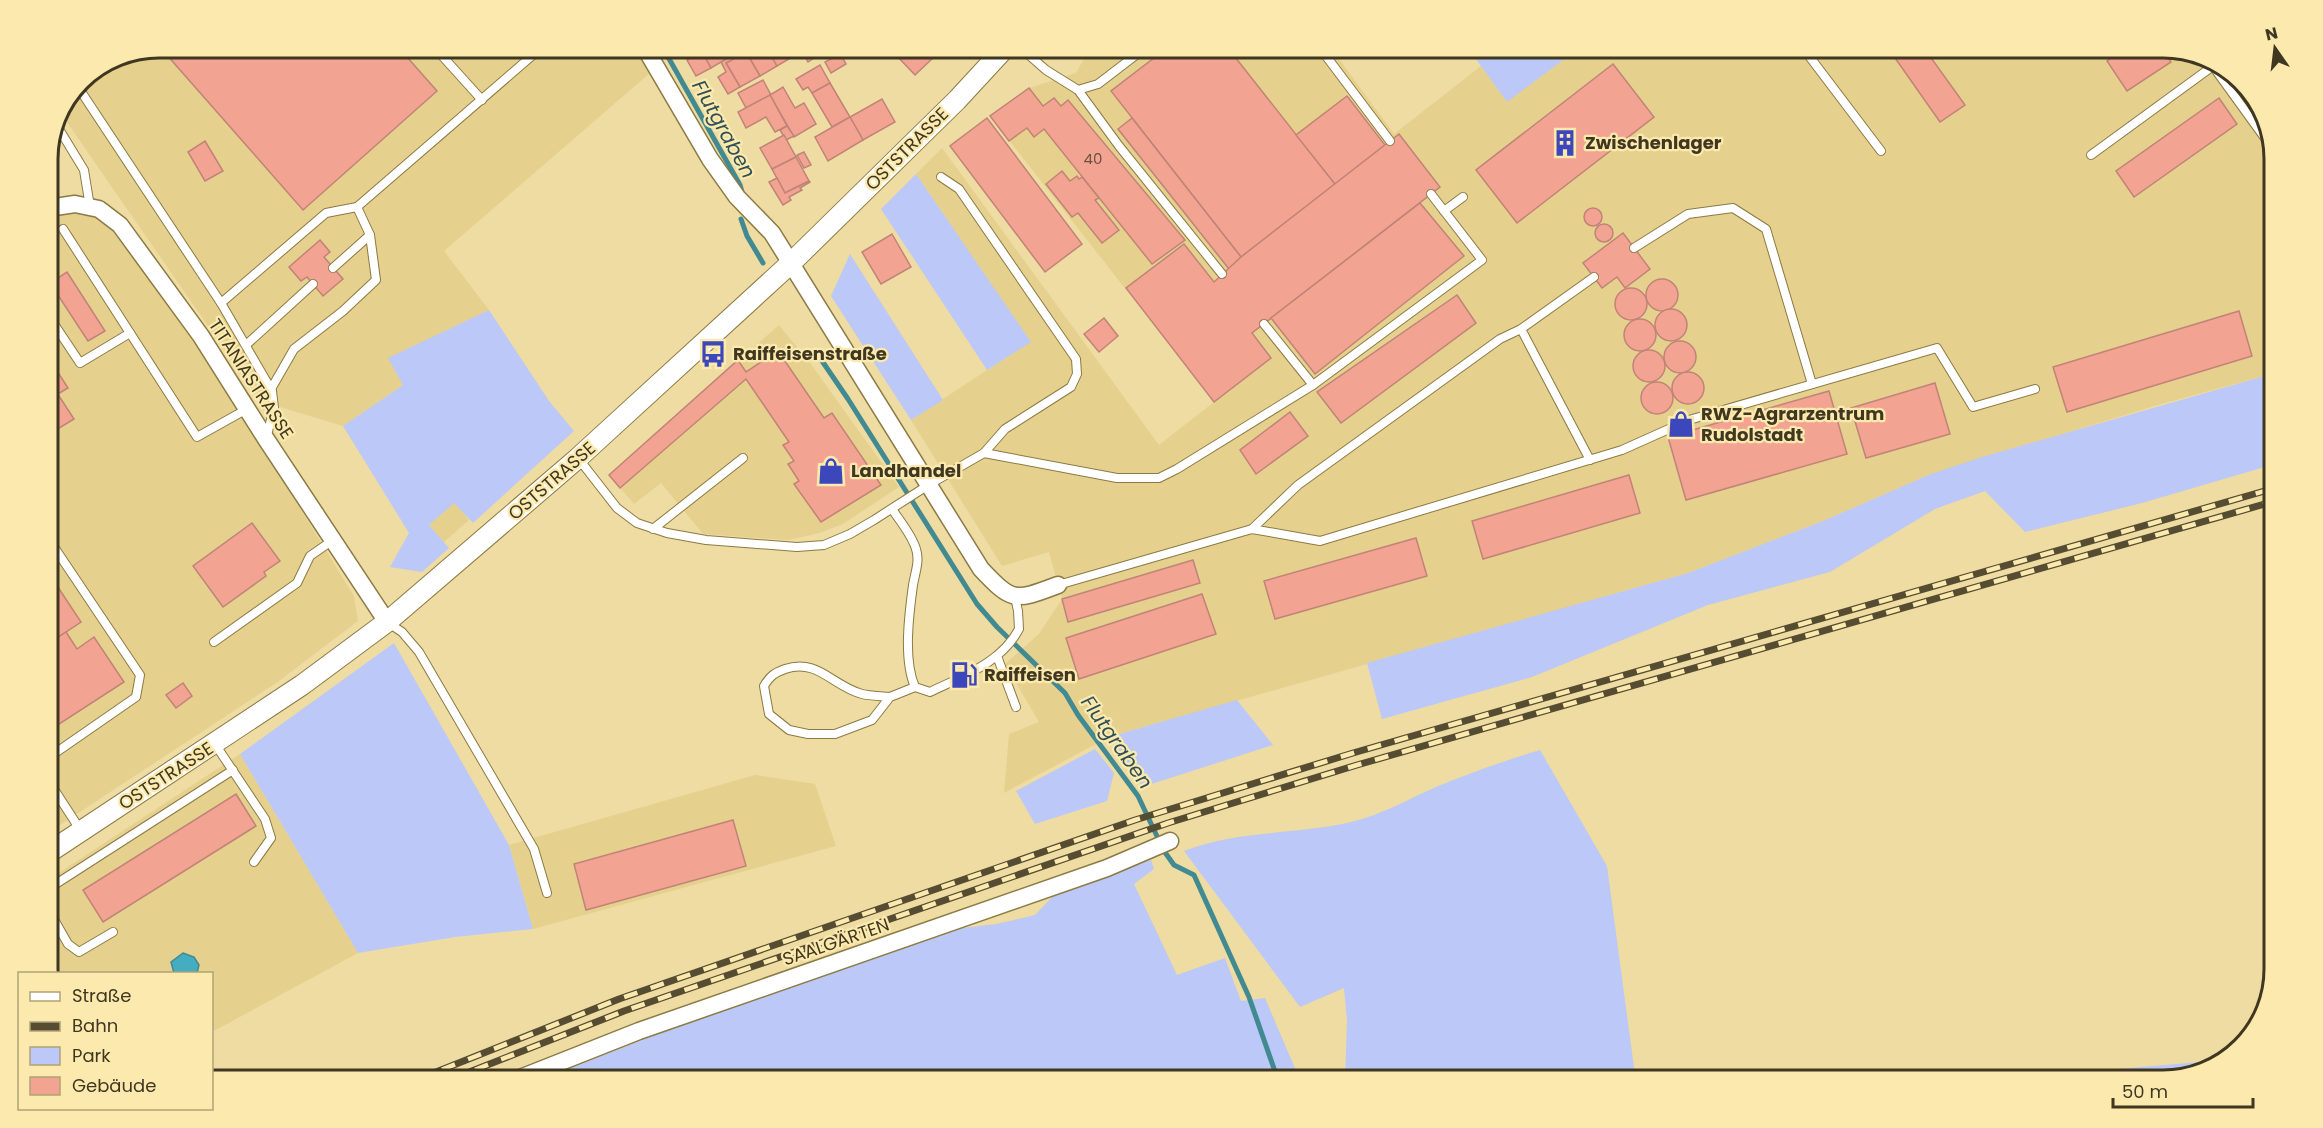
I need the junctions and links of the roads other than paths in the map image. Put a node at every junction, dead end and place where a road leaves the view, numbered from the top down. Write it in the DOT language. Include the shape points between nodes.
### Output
graph roads {
  1 [pos="444,58"];
  2 [pos="530,58"];
  3 [pos="651,58"];
  4 [pos="996,58"];
  5 [pos="1032,58"];
  6 [pos="1132,58"];
  7 [pos="1328,58"];
  8 [pos="1811,58"];
  9 [pos="2208,69"];
  10 [pos="2220,76"];
  11 [pos="1078,90"];
  12 [pos="83,94"];
  13 [pos="482,99"];
  14 [pos="2261,132"];
  15 [pos="62,134"];
  16 [pos="1390,141"];
  17 [pos="1881,151"];
  18 [pos="2091,155"];
  19 [pos="941,177"];
  20 [pos="1431,194"];
  21 [pos="1462,197"];
  22 [pos="59,206"];
  23 [pos="90,207"];
  24 [pos="357,207"];
  25 [pos="1444,211"];
  26 [pos="63,229"];
  27 [pos="370,235"];
  28 [pos="1634,248"];
  29 [pos="791,263"];
  30 [pos="333,268"];
  31 [pos="1222,274"];
  32 [pos="1593,277"];
  33 [pos="313,284"];
  34 [pos="221,303"];
  35 [pos="1264,324"];
  36 [pos="1521,329"];
  37 [pos="59,332"];
  38 [pos="130,333"];
  39 [pos="246,345"];
  40 [pos="1812,384"];
  41 [pos="1313,385"];
  42 [pos="2035,388"];
  43 [pos="271,389"];
  44 [pos="247,409"];
  45 [pos="266,439"];
  46 [pos="984,453"];
  47 [pos="578,458"];
  48 [pos="743,458"];
  49 [pos="1590,460"];
  50 [pos="930,484"];
  51 [pos="892,509"];
  52 [pos="653,529"];
  53 [pos="1252,529"];
  54 [pos="333,540"];
  55 [pos="59,554"];
  56 [pos="1058,585"];
  57 [pos="1015,597"];
  58 [pos="387,622"];
  59 [pos="214,642"];
  60 [pos="997,656"];
  61 [pos="915,687"];
  62 [pos="890,697"];
  63 [pos="1016,707"];
  64 [pos="215,744"];
  65 [pos="59,750"];
  66 [pos="233,770"];
  67 [pos="59,797"];
  68 [pos="81,832"];
  69 [pos="1170,841"];
  70 [pos="59,845"];
  71 [pos="254,862"];
  72 [pos="59,882"];
  73 [pos="547,893"];
  74 [pos="59,928"];
  75 [pos="113,932"];
  76 [pos="540,1070"];
  1 -- 13 [label="lane"];
  2 -- 13 [label="lane"];
  3 -- 29 [label="street" via="710,159 737,197 772,233"];
  4 -- 29 [label="street, OSTSTRASSE"];
  5 -- 11 [label="lane"];
  6 -- 11 [label="lane" via="1098,84"];
  7 -- 16 [label="lane"];
  8 -- 17 [label="lane"];
  9 -- 18 [label="lane"];
  10 -- 14 [label="lane"];
  11 -- 31 [label="lane"];
  12 -- 34 [label="lane"];
  13 -- 24 [label="lane"];
  15 -- 23 [label="lane" via="84,170"];
  19 -- 46 [label="lane" via="959,189 1076,358 1077,374 1071,387 1005,429"];
  20 -- 25 [label="lane"];
  21 -- 25 [label="lane"];
  22 -- 23 [label="street, TITANIASTRASSE"];
  23 -- 44 [label="street, TITANIASTRASSE" via="120,225 201,336"];
  24 -- 27 [label="lane"];
  24 -- 34 [label="lane" via="326,213"];
  25 -- 41 [label="lane" via="1482,260"];
  26 -- 38 [label="lane"];
  27 -- 30 [label="lane"];
  27 -- 43 [label="lane" via="376,280 294,349"];
  28 -- 40 [label="lane" via="1688,214 1733,208 1766,229"];
  29 -- 47 [label="street, OSTSTRASSE"];
  29 -- 50 [label="street"];
  32 -- 36 [label="lane"];
  33 -- 39 [label="lane"];
  34 -- 39 [label="lane"];
  35 -- 41 [label="lane"];
  36 -- 49 [label="lane"];
  36 -- 53 [label="lane" via="1500,339 1298,485"];
  37 -- 38 [label="lane" via="80,363"];
  38 -- 44 [label="lane" via="197,437"];
  39 -- 43 [label="lane"];
  40 -- 42 [label="lane" via="1937,348 1973,406"];
  40 -- 49 [label="lane" via="1689,420"];
  41 -- 46 [label="lane" via="1159,478 1117,478"];
  43 -- 45 [label="lane" via="274,408"];
  44 -- 45 [label="street, TITANIASTRASSE"];
  45 -- 54 [label="street, TITANIASTRASSE"];
  46 -- 50 [label="lane"];
  47 -- 52 [label="lane" via="626,516"];
  47 -- 58 [label="street, OSTSTRASSE"];
  48 -- 52 [label="lane"];
  49 -- 53 [label="lane" via="1320,541"];
  50 -- 51 [label="lane"];
  50 -- 57 [label="street" via="981,568 1000,589"];
  51 -- 52 [label="lane" via="850,534 809,547 706,540"];
  51 -- 61 [label="lane" via="916,548 918,563 910,604 908,661"];
  53 -- 56 [label="lane"];
  54 -- 58 [label="street, TITANIASTRASSE"];
  54 -- 59 [label="lane" via="310,556 297,583"];
  55 -- 65 [label="lane" via="140,675 136,697"];
  56 -- 57 [label="street"];
  57 -- 60 [label="lane" via="1019,629"];
  58 -- 64 [label="street, OSTSTRASSE"];
  58 -- 73 [label="lane" via="419,652 534,849"];
  60 -- 61 [label="lane" via="930,692"];
  60 -- 63 [label="lane"];
  61 -- 62 [label="lane"];
  62 -- 62 [label="lane" via="872,720 835,734 807,734 789,730 769,714 764,686 771,675 805,665 861,694"];
  64 -- 66 [label="lane"];
  64 -- 68 [label="street, OSTSTRASSE"];
  66 -- 71 [label="lane" via="265,819 271,838"];
  66 -- 72 [label="lane"];
  67 -- 68 [label="lane"];
  68 -- 70 [label="street, OSTSTRASSE"];
  69 -- 76 [label="street, SAALGÄRTEN" via="1107,868 639,1031"];
  74 -- 75 [label="lane" via="68,944 79,952"];
}
